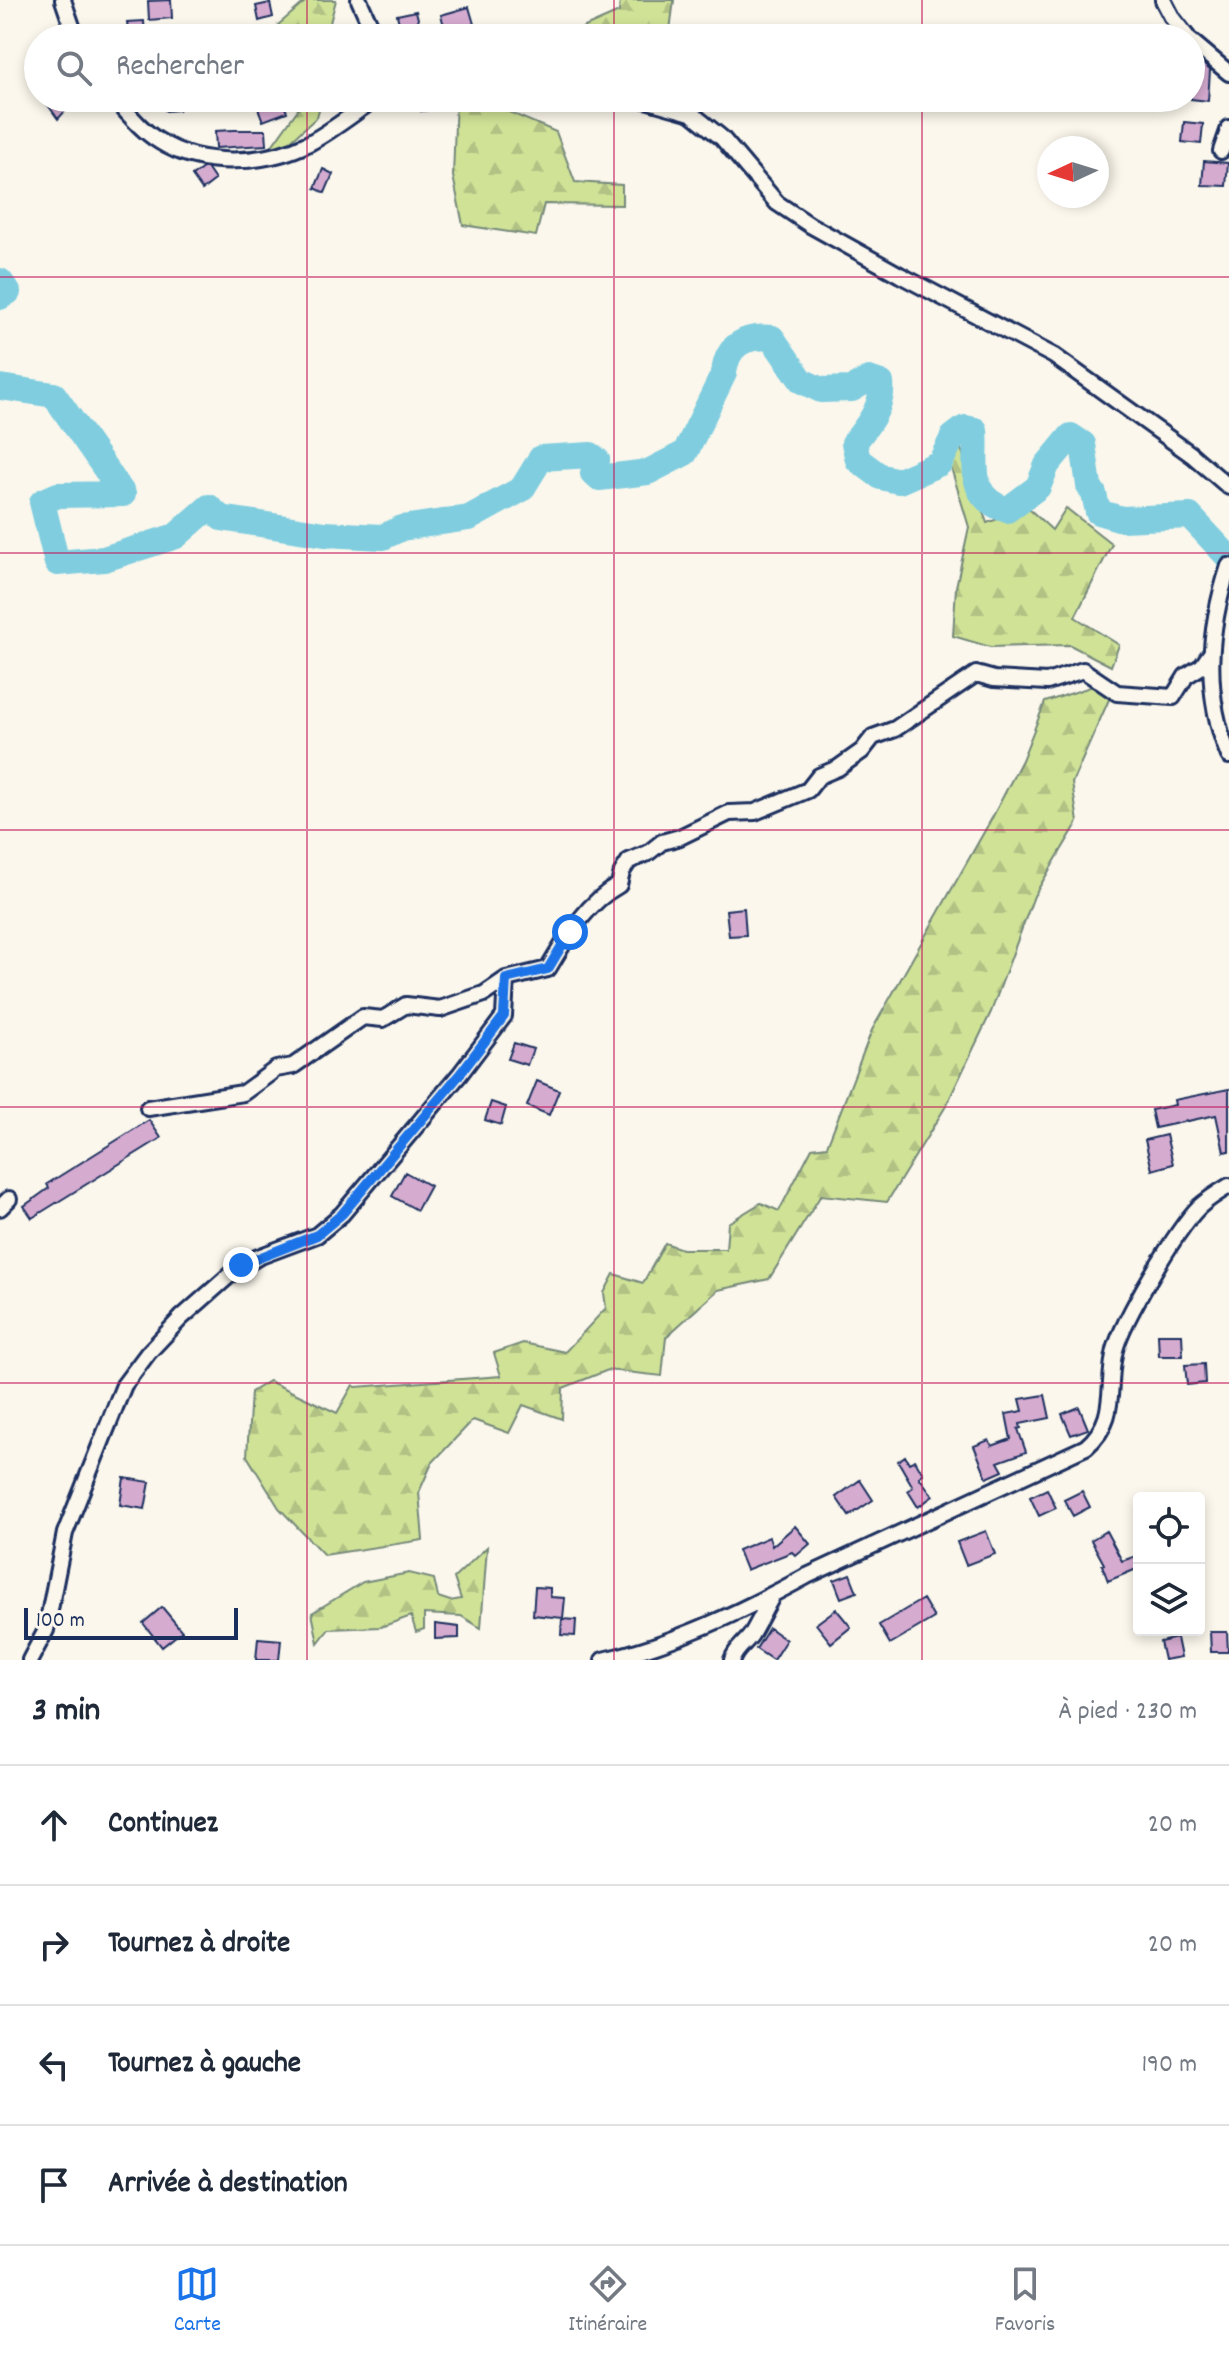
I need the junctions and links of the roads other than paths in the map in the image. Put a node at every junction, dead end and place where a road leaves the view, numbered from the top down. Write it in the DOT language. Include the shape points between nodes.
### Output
graph roads {
  1 [pos="63,0"];
  2 [pos="359,0"];
  3 [pos="1163,0"];
  4 [pos="71,24"];
  5 [pos="370,24"];
  6 [pos="1177,24"];
  7 [pos="1205,53"];
  8 [pos="1229,73"];
  9 [pos="127,112"];
  10 [pos="355,112"];
  11 [pos="687,112"];
  12 [pos="1229,128"];
  13 [pos="1221,151"];
  14 [pos="1229,487"];
  15 [pos="1229,566"];
  16 [pos="1211,653"];
  17 [pos="1229,756"];
  18 [pos="506,979"];
  19 [pos="148,1108"];
  20 [pos="1229,1186"];
  21 [pos="773,1595"];
  22 [pos="30,1660"];
  23 [pos="603,1660"];
  24 [pos="732,1660"];
  1 -- 4 [label="street"];
  2 -- 5 [label="street"];
  3 -- 6 [label="street"];
  7 -- 8 [label="street"];
  9 -- 10 [label="street" via="160,143 227,161 306,144"];
  11 -- 14 [label="street" via="722,138 777,203 1054,356"];
  12 -- 13 [label="street"];
  15 -- 16 [label="street" via="1215,612"];
  16 -- 17 [label="street" via="1215,715"];
  16 -- 18 [label="street" via="1173,697 1117,693 1083,670 1047,682 976,674 895,729 873,737 808,790 755,812 729,813 629,861 619,885 603,894 570,932 548,969"];
  18 -- 19 [label="street" via="484,994 440,1009 406,1005 383,1019 363,1017 243,1093"];
  18 -- 22 [label="street" via="504,1016 342,1214 317,1235 232,1273 181,1318 124,1385 65,1533 51,1613"];
  20 -- 21 [label="street" via="1191,1217 1134,1309 1115,1350 1107,1419 1098,1437 1075,1453"];
  21 -- 23 [label="street" via="666,1641"];
  21 -- 24 [label="street"];
}
